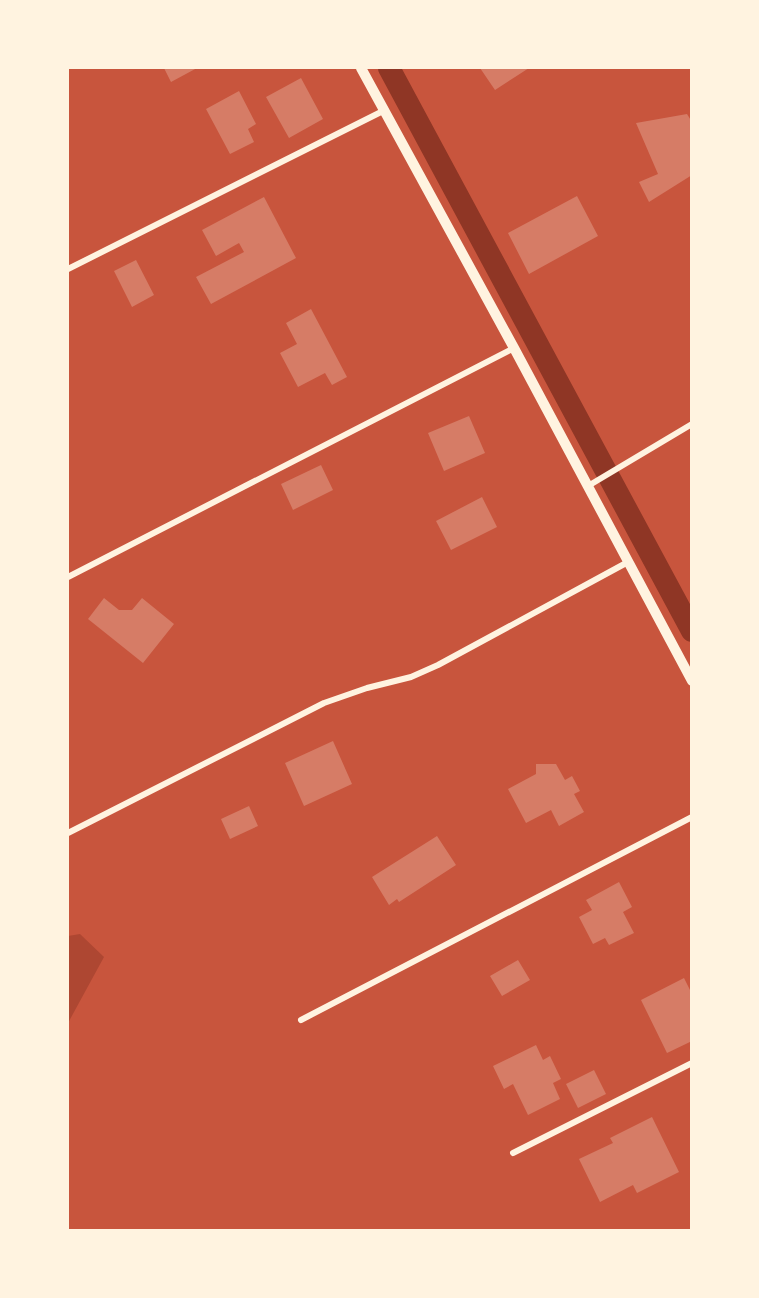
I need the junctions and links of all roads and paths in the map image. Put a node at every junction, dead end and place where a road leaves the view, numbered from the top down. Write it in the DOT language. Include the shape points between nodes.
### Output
graph roads {
  1 [pos="361,68"];
  2 [pos="385,110"];
  3 [pos="68,269"];
  4 [pos="514,348"];
  5 [pos="692,424"];
  6 [pos="588,486"];
  7 [pos="628,562"];
  8 [pos="68,577"];
  9 [pos="692,681"];
  10 [pos="692,817"];
  11 [pos="68,833"];
  12 [pos="301,1020"];
  13 [pos="692,1064"];
  14 [pos="513,1153"];
  1 -- 2 [label="street"];
  2 -- 3 [label="street"];
  2 -- 4 [label="street"];
  4 -- 6 [label="street"];
  4 -- 8 [label="street"];
  5 -- 6 [label="street"];
  6 -- 7 [label="street"];
  7 -- 9 [label="street"];
  7 -- 11 [label="street" via="411,678 360,690 324,704"];
  10 -- 12 [label="street"];
  13 -- 14 [label="street"];
}
